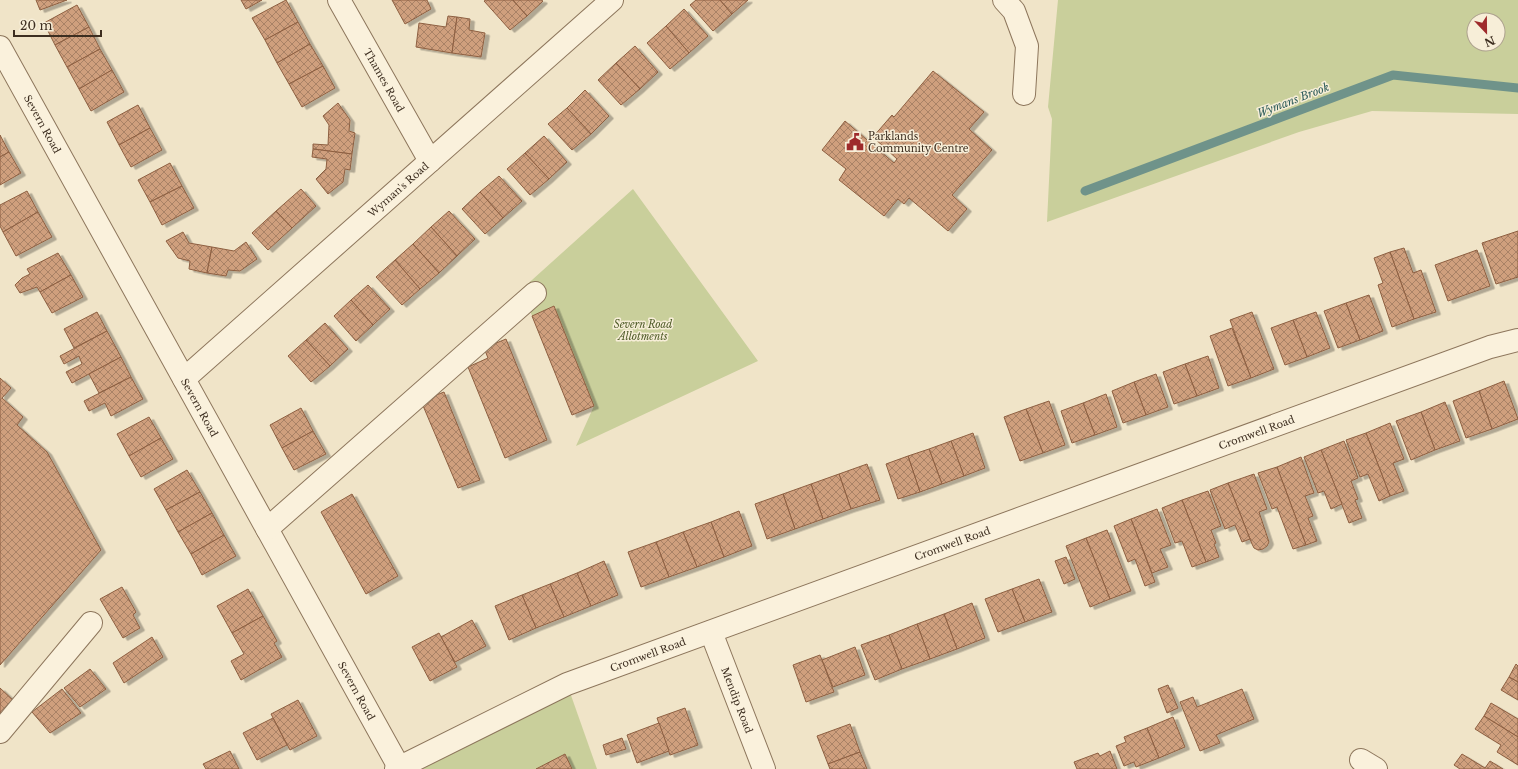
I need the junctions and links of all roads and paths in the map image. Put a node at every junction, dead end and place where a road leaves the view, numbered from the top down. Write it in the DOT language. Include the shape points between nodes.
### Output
graph roads {
  1 [pos="338,0"];
  2 [pos="612,0"];
  3 [pos="1004,0"];
  4 [pos="0,47"];
  5 [pos="1024,94"];
  6 [pos="430,161"];
  7 [pos="534,292"];
  8 [pos="1518,340"];
  9 [pos="184,379"];
  10 [pos="267,529"];
  11 [pos="91,623"];
  12 [pos="711,632"];
  13 [pos="0,732"];
  14 [pos="398,768"];
  15 [pos="764,769"];
  1 -- 6 [label="street, Thames Road"];
  2 -- 6 [label="street, Wyman's Road"];
  3 -- 5 [label="street" via="1014,11 1027,46"];
  4 -- 9 [label="street, Severn Road"];
  6 -- 9 [label="street, Wyman's Road"];
  7 -- 10 [label="street"];
  8 -- 12 [label="street, Cromwell Road" via="1490,347"];
  9 -- 10 [label="street, Severn Road"];
  10 -- 14 [label="street, Severn Road"];
  11 -- 13 [label="street"];
  12 -- 14 [label="street, Cromwell Road" via="567,684"];
  12 -- 15 [label="street, Mendip Road"];
}
